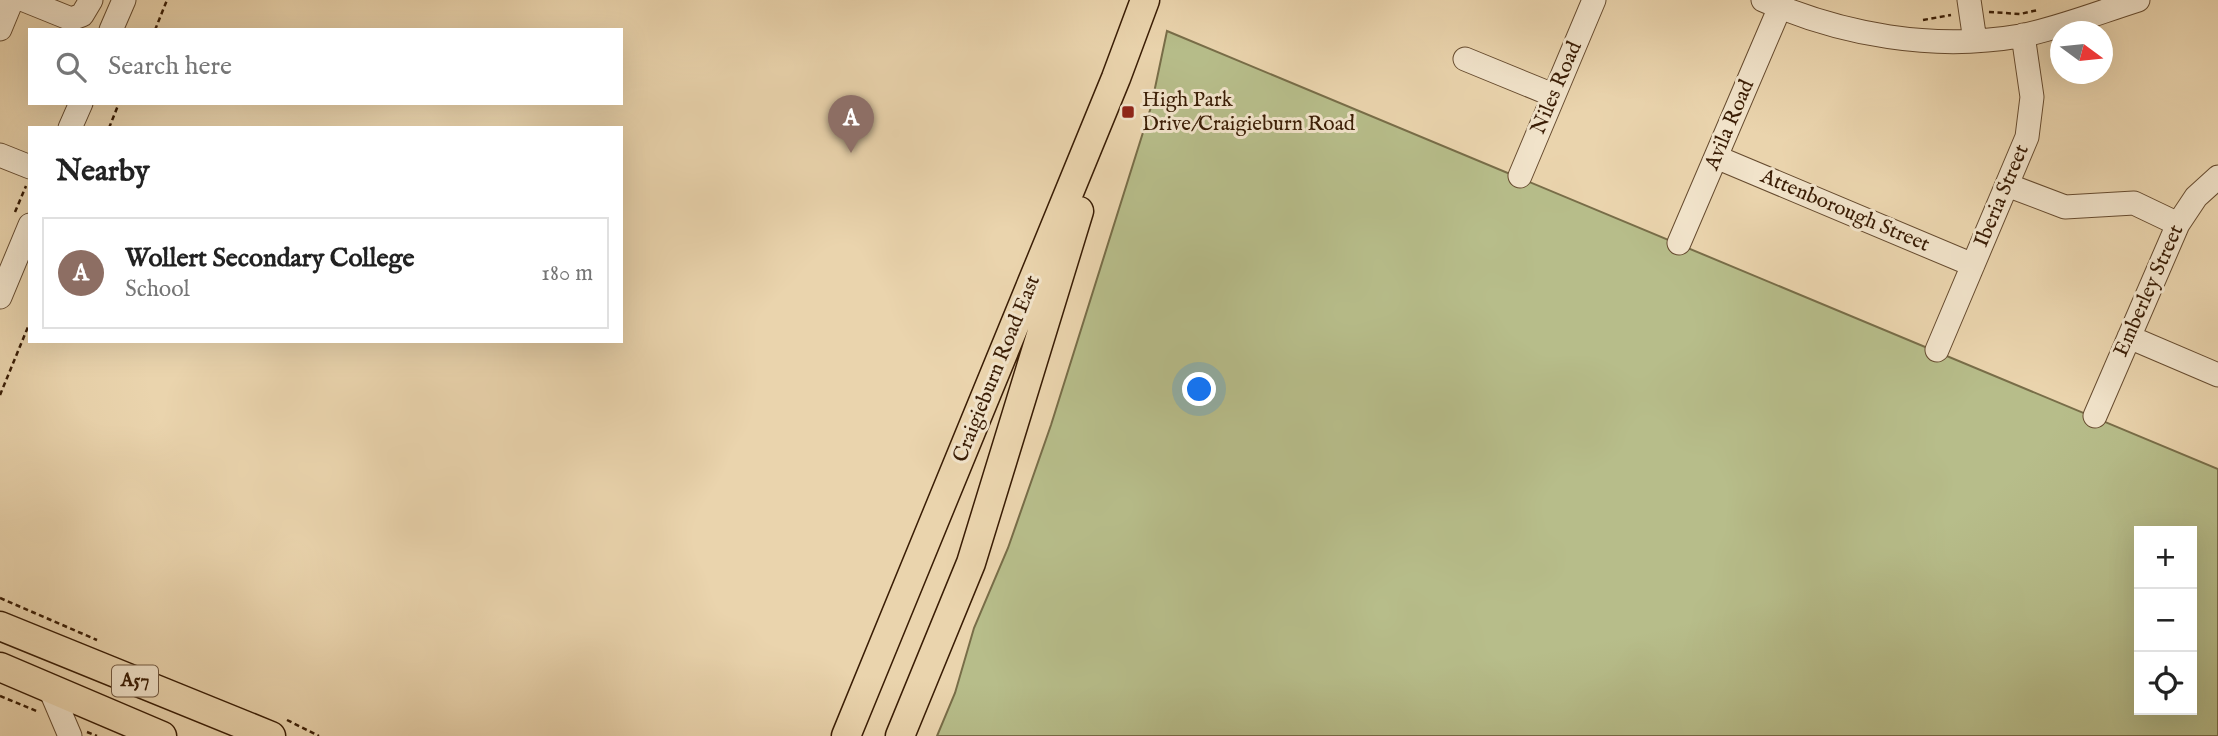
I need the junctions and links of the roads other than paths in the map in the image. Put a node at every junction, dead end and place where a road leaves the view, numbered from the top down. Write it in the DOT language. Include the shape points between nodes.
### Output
graph roads {
  1 [pos="12,0"];
  2 [pos="24,0"];
  3 [pos="91,0"];
  4 [pos="124,0"];
  5 [pos="1144,0"];
  6 [pos="1161,0"];
  7 [pos="1594,0"];
  8 [pos="2138,0"];
  9 [pos="1772,4"];
  10 [pos="1970,7"];
  11 [pos="112,28"];
  12 [pos="0,29"];
  13 [pos="2023,35"];
  14 [pos="1975,41"];
  15 [pos="1465,59"];
  16 [pos="1553,95"];
  17 [pos="80,105"];
  18 [pos="71,126"];
  19 [pos="0,142"];
  20 [pos="28,153"];
  21 [pos="0,155"];
  22 [pos="1716,157"];
  23 [pos="28,166"];
  24 [pos="1520,176"];
  25 [pos="2218,177"];
  26 [pos="2007,185"];
  27 [pos="2178,224"];
  28 [pos="28,230"];
  29 [pos="1679,243"];
  30 [pos="1973,265"];
  31 [pos="0,297"];
  32 [pos="2129,337"];
  33 [pos="1937,350"];
  34 [pos="2218,375"];
  35 [pos="2095,416"];
  36 [pos="0,626"];
  37 [pos="0,667"];
  38 [pos="50,689"];
  39 [pos="71,736"];
  40 [pos="162,736"];
  41 [pos="271,736"];
  42 [pos="846,736"];
  43 [pos="900,736"];
  1 -- 12 [label="street"];
  2 -- 3 [label="street" via="71,19 85,12"];
  4 -- 11 [label="street"];
  5 -- 42 [label="main road, Craigieburn Road East"];
  6 -- 43 [label="main road, Craigieburn Road East" via="1077,215 971,563"];
  7 -- 16 [label="street, Niles Road"];
  8 -- 13 [label="street"];
  9 -- 14 [label="street" via="1871,34"];
  9 -- 22 [label="street, Avila Road"];
  10 -- 14 [label="street"];
  13 -- 14 [label="street"];
  13 -- 26 [label="street, Iberia Street" via="2032,109 2027,137"];
  15 -- 16 [label="street"];
  16 -- 24 [label="street, Niles Road"];
  17 -- 18 [label="street"];
  19 -- 20 [label="street"];
  21 -- 23 [label="street"];
  22 -- 29 [label="street, Avila Road"];
  22 -- 30 [label="street, Attenborough Street"];
  25 -- 27 [label="street, Emberley Street" via="2196,197"];
  26 -- 27 [label="street" via="2065,207 2134,203"];
  26 -- 30 [label="street, Iberia Street"];
  27 -- 32 [label="street, Emberley Street"];
  28 -- 31 [label="street"];
  30 -- 33 [label="street, Iberia Street"];
  32 -- 34 [label="street"];
  32 -- 35 [label="street, Emberley Street"];
  36 -- 41 [label="main road, A57"];
  37 -- 38 [label="main road"];
  38 -- 39 [label="street"];
  38 -- 40 [label="main road"];
}
